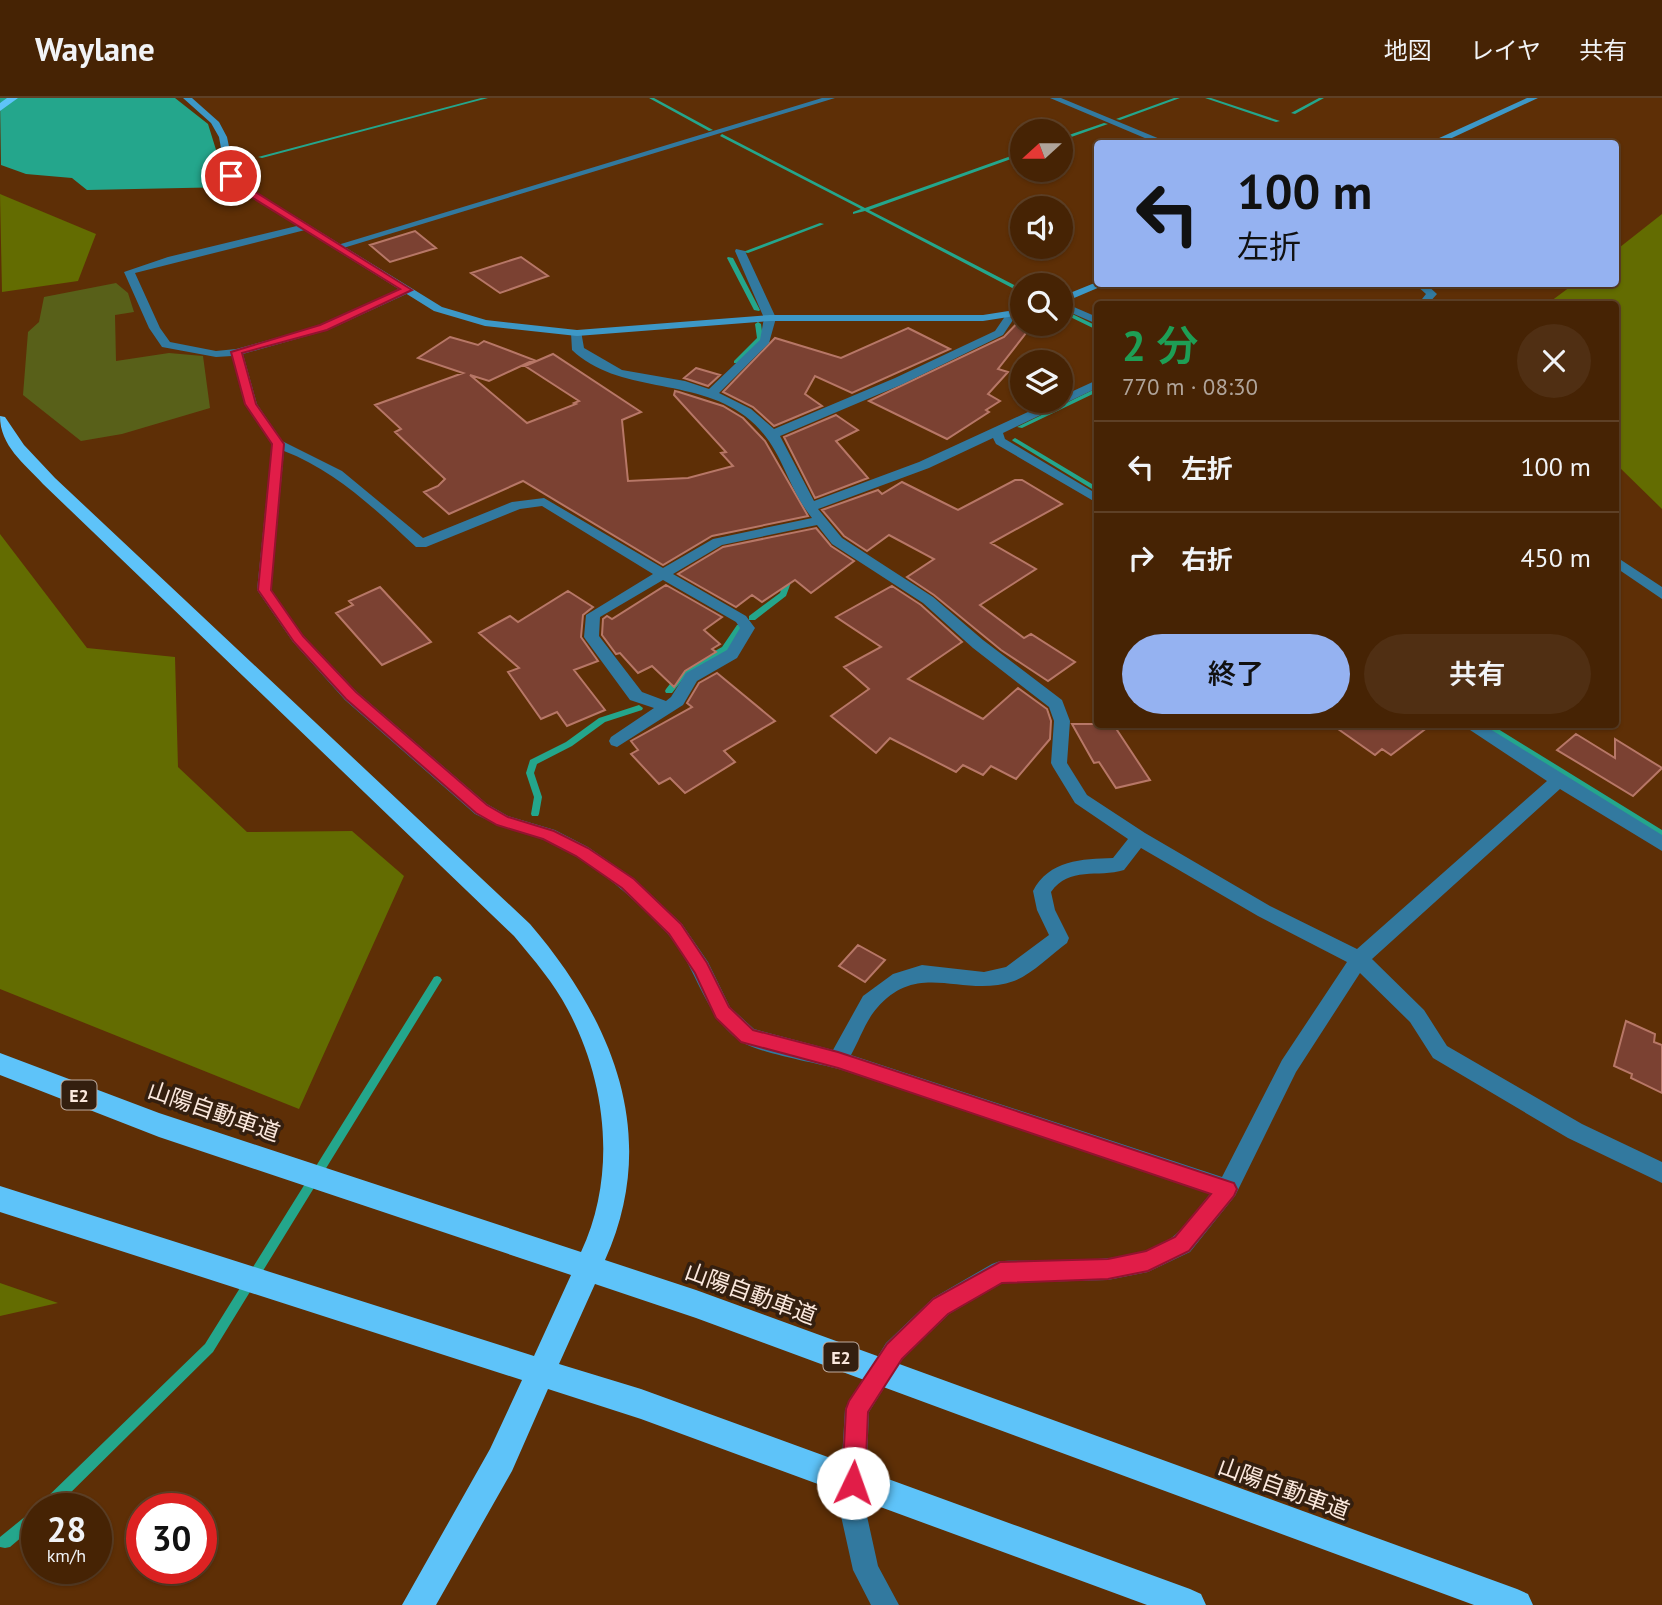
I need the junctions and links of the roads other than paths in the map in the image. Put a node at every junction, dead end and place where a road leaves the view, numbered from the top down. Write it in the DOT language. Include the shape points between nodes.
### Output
graph roads {
  1 [pos="13,98"];
  2 [pos="187,98"];
  3 [pos="831,98"];
  4 [pos="1054,98"];
  5 [pos="1534,98"];
  6 [pos="0,108"];
  7 [pos="1158,140"];
  8 [pos="1439,140"];
  9 [pos="306,227"];
  10 [pos="336,247"];
  11 [pos="740,251"];
  12 [pos="1095,287"];
  13 [pos="1424,287"];
  14 [pos="407,290"];
  15 [pos="1073,297"];
  16 [pos="1426,301"];
  17 [pos="1073,309"];
  18 [pos="1010,314"];
  19 [pos="770,318"];
  20 [pos="1094,320"];
  21 [pos="1010,321"];
  22 [pos="577,333"];
  23 [pos="236,352"];
  24 [pos="1094,385"];
  25 [pos="711,394"];
  26 [pos="0,420"];
  27 [pos="996,432"];
  28 [pos="773,434"];
  29 [pos="278,444"];
  30 [pos="1094,497"];
  31 [pos="810,507"];
  32 [pos="820,520"];
  33 [pos="1619,563"];
  34 [pos="663,574"];
  35 [pos="1662,594"];
  36 [pos="667,707"];
  37 [pos="1475,728"];
  38 [pos="617,741"];
  39 [pos="1559,780"];
  40 [pos="1139,838"];
  41 [pos="1662,844"];
  42 [pos="1359,959"];
  43 [pos="838,1060"];
  44 [pos="0,1064"];
  45 [pos="1662,1173"];
  46 [pos="1227,1189"];
  47 [pos="0,1199"];
  48 [pos="418,1605"];
  49 [pos="886,1605"];
  50 [pos="1190,1605"];
  51 [pos="1517,1605"];
  1 -- 6 [label="highway"];
  2 -- 9 [label="street" via="215,122 231,176"];
  3 -- 10 [label="street"];
  4 -- 7 [label="street"];
  5 -- 8 [label="street"];
  9 -- 10 [label="street"];
  9 -- 23 [label="street" via="129,272 141,288 147,317 166,345 216,354"];
  10 -- 14 [label="street"];
  11 -- 19 [label="street"];
  12 -- 15 [label="street"];
  13 -- 16 [label="street" via="1432,294"];
  14 -- 22 [label="street" via="438,309 485,323"];
  14 -- 23 [label="street" via="324,328"];
  17 -- 20 [label="street"];
  18 -- 19 [label="street" via="983,318"];
  19 -- 22 [label="street"];
  19 -- 25 [label="street" via="765,341"];
  21 -- 28 [label="street" via="999,333 899,381"];
  22 -- 25 [label="street" via="578,350 618,373 685,384"];
  23 -- 29 [label="street" via="251,404"];
  24 -- 27 [label="street"];
  25 -- 28 [label="street" via="747,412"];
  26 -- 48 [label="highway" via="18,448 49,481 522,930 554,968 596,1044 616,1133 614,1186 603,1235 501,1461"];
  27 -- 30 [label="street" via="1000,441"];
  27 -- 31 [label="street" via="924,465"];
  28 -- 31 [label="street"];
  29 -- 34 [label="street" via="348,479 421,544 517,505 544,502"];
  29 -- 43 [label="street" via="264,590 298,639 351,696 481,809 502,821 549,835 628,884 675,929 723,1013 748,1036"];
  31 -- 32 [label="street"];
  32 -- 34 [label="street" via="718,542"];
  32 -- 40 [label="street" via="837,541 928,600 1056,704 1062,721 1059,763 1081,799"];
  33 -- 35 [label="street"];
  34 -- 36 [label="street" via="593,615 591,637 636,696"];
  34 -- 36 [label="street" via="748,628 732,654 691,677 677,701"];
  36 -- 38 [label="street"];
  37 -- 39 [label="street"];
  39 -- 41 [label="street"];
  39 -- 42 [label="street"];
  40 -- 42 [label="street"];
  40 -- 43 [label="street" via="1118,865 1082,866 1052,877 1042,891 1060,938 1012,974 984,980 922,973 900,980 870,1002"];
  42 -- 45 [label="street" via="1417,1016 1440,1052 1575,1131"];
  42 -- 46 [label="street" via="1289,1066"];
  43 -- 46 [label="street"];
  44 -- 51 [label="highway, 山陽自動車道 / E2" via="159,1125 695,1304"];
  46 -- 49 [label="street" via="1182,1244 1148,1261 1108,1269 1000,1272 941,1306 894,1351 857,1409 852,1507 866,1570"];
  47 -- 50 [label="highway" via="641,1404"];
}
